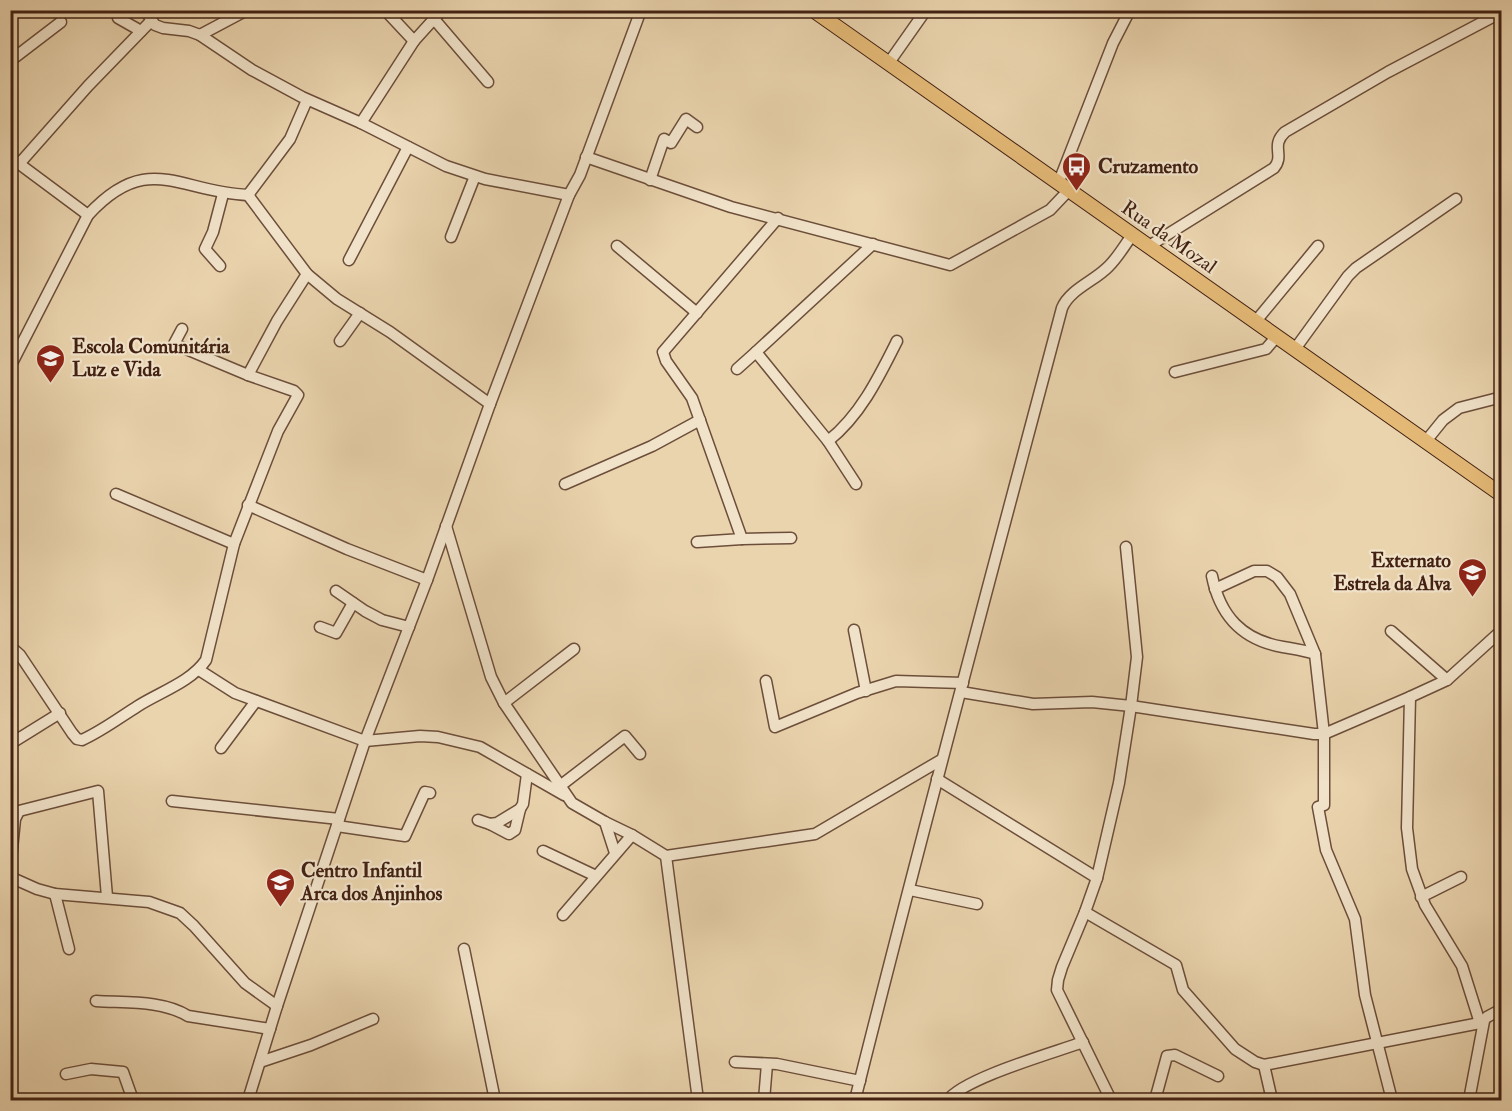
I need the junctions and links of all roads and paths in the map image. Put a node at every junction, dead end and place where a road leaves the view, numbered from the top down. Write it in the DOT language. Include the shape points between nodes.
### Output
graph roads {
  1 [pos="247,10"];
  2 [pos="385,10"];
  3 [pos="442,10"];
  4 [pos="641,10"];
  5 [pos="813,10"];
  6 [pos="926,10"];
  7 [pos="1130,10"];
  8 [pos="1502,12"];
  9 [pos="148,16"];
  10 [pos="118,18"];
  11 [pos="434,19"];
  12 [pos="61,22"];
  13 [pos="141,31"];
  14 [pos="200,35"];
  15 [pos="414,41"];
  16 [pos="10,61"];
  17 [pos="888,64"];
  18 [pos="488,82"];
  19 [pos="307,100"];
  20 [pos="361,123"];
  21 [pos="697,128"];
  22 [pos="408,147"];
  23 [pos="586,157"];
  24 [pos="15,161"];
  25 [pos="475,176"];
  26 [pos="650,180"];
  27 [pos="1063,188"];
  28 [pos="223,194"];
  29 [pos="248,195"];
  30 [pos="569,195"];
  31 [pos="1456,199"];
  32 [pos="88,215"];
  33 [pos="778,218"];
  34 [pos="1132,235"];
  35 [pos="451,237"];
  36 [pos="873,244"];
  37 [pos="617,246"];
  38 [pos="1149,246"];
  39 [pos="1318,246"];
  40 [pos="349,260"];
  41 [pos="220,266"];
  42 [pos="307,274"];
  43 [pos="360,313"];
  44 [pos="697,313"];
  45 [pos="1256,321"];
  46 [pos="182,329"];
  47 [pos="1276,336"];
  48 [pos="340,341"];
  49 [pos="897,341"];
  50 [pos="1295,349"];
  51 [pos="756,352"];
  52 [pos="11,363"];
  53 [pos="737,369"];
  54 [pos="1175,372"];
  55 [pos="248,375"];
  56 [pos="1502,397"];
  57 [pos="490,404"];
  58 [pos="700,420"];
  59 [pos="828,441"];
  60 [pos="1426,441"];
  61 [pos="565,484"];
  62 [pos="856,484"];
  63 [pos="116,494"];
  64 [pos="1502,495"];
  65 [pos="248,506"];
  66 [pos="446,526"];
  67 [pos="791,538"];
  68 [pos="742,539"];
  69 [pos="697,542"];
  70 [pos="234,544"];
  71 [pos="1126,547"];
  72 [pos="1212,576"];
  73 [pos="427,580"];
  74 [pos="1215,589"];
  75 [pos="336,591"];
  76 [pos="353,603"];
  77 [pos="320,627"];
  78 [pos="409,627"];
  79 [pos="854,630"];
  80 [pos="1502,630"];
  81 [pos="1390,631"];
  82 [pos="10,646"];
  83 [pos="574,649"];
  84 [pos="1315,654"];
  85 [pos="199,670"];
  86 [pos="1447,680"];
  87 [pos="766,681"];
  88 [pos="962,687"];
  89 [pos="866,691"];
  90 [pos="1410,698"];
  91 [pos="256,702"];
  92 [pos="504,703"];
  93 [pos="1131,706"];
  94 [pos="60,713"];
  95 [pos="1324,734"];
  96 [pos="365,741"];
  97 [pos="10,744"];
  98 [pos="221,748"];
  99 [pos="640,754"];
  100 [pos="941,760"];
  101 [pos="527,774"];
  102 [pos="936,779"];
  103 [pos="560,786"];
  104 [pos="430,793"];
  105 [pos="567,796"];
  106 [pos="172,801"];
  107 [pos="478,820"];
  108 [pos="605,822"];
  109 [pos="338,823"];
  110 [pos="632,835"];
  111 [pos="543,851"];
  112 [pos="615,853"];
  113 [pos="666,855"];
  114 [pos="10,868"];
  115 [pos="596,876"];
  116 [pos="10,877"];
  117 [pos="1461,877"];
  118 [pos="1097,878"];
  119 [pos="910,890"];
  120 [pos="55,894"];
  121 [pos="107,897"];
  122 [pos="1421,897"];
  123 [pos="977,904"];
  124 [pos="1085,912"];
  125 [pos="564,915"];
  126 [pos="69,949"];
  127 [pos="464,949"];
  128 [pos="96,1001"];
  129 [pos="276,1006"];
  130 [pos="1502,1009"];
  131 [pos="374,1019"];
  132 [pos="1482,1022"];
  133 [pos="270,1029"];
  134 [pos="1083,1042"];
  135 [pos="1376,1044"];
  136 [pos="260,1062"];
  137 [pos="735,1062"];
  138 [pos="767,1064"];
  139 [pos="1264,1065"];
  140 [pos="66,1074"];
  141 [pos="1218,1076"];
  142 [pos="860,1082"];
  143 [pos="133,1101"];
  144 [pos="248,1101"];
  145 [pos="495,1101"];
  146 [pos="698,1101"];
  147 [pos="764,1101"];
  148 [pos="855,1101"];
  149 [pos="948,1101"];
  150 [pos="1111,1101"];
  151 [pos="1155,1101"];
  152 [pos="1272,1101"];
  153 [pos="1392,1101"];
  154 [pos="1469,1101"];
  1 -- 14 [label="street"];
  2 -- 15 [label="street"];
  3 -- 11 [label="street"];
  4 -- 23 [label="street"];
  5 -- 17 [label="main road, Rua da Mozal"];
  6 -- 17 [label="street"];
  7 -- 27 [label="street" via="1113,43"];
  8 -- 38 [label="street" via="1285,132 1277,144 1279,160 1274,168"];
  9 -- 13 [label="street"];
  9 -- 14 [label="street" via="163,28"];
  10 -- 13 [label="street"];
  11 -- 15 [label="street"];
  11 -- 18 [label="street"];
  12 -- 16 [label="street"];
  13 -- 24 [label="street"];
  14 -- 19 [label="street"];
  15 -- 20 [label="street"];
  17 -- 27 [label="main road, Rua da Mozal"];
  19 -- 20 [label="street"];
  19 -- 29 [label="street" via="290,139"];
  20 -- 22 [label="street"];
  21 -- 26 [label="street" via="686,119 671,143 664,140"];
  22 -- 25 [label="street"];
  22 -- 40 [label="street"];
  23 -- 26 [label="street"];
  23 -- 30 [label="street"];
  24 -- 32 [label="street"];
  25 -- 30 [label="street"];
  25 -- 35 [label="street"];
  26 -- 33 [label="street"];
  27 -- 34 [label="main road, Rua da Mozal"];
  27 -- 36 [label="street" via="1060,202 1050,210 950,266"];
  28 -- 29 [label="street"];
  28 -- 32 [label="street" via="166,179 144,179 120,187"];
  28 -- 41 [label="street" via="205,249"];
  29 -- 42 [label="street"];
  30 -- 57 [label="street"];
  31 -- 50 [label="street" via="1356,268"];
  32 -- 52 [label="street"];
  33 -- 36 [label="street"];
  33 -- 44 [label="street"];
  34 -- 38 [label="main road, Rua da Mozal"];
  34 -- 88 [label="street" via="1110,266 1066,299 1062,308"];
  36 -- 51 [label="street"];
  37 -- 44 [label="street"];
  38 -- 45 [label="main road, Rua da Mozal"];
  39 -- 45 [label="street"];
  42 -- 43 [label="street"];
  42 -- 55 [label="street" via="276,321"];
  43 -- 48 [label="street"];
  43 -- 57 [label="street"];
  44 -- 58 [label="street" via="663,352 692,398"];
  45 -- 47 [label="main road, Rua da Mozal"];
  46 -- 55 [label="street" via="174,344"];
  47 -- 50 [label="main road, Rua da Mozal"];
  47 -- 54 [label="street" via="1266,349"];
  49 -- 59 [label="street" via="875,387"];
  50 -- 60 [label="main road, Rua da Mozal"];
  51 -- 53 [label="street"];
  51 -- 59 [label="street"];
  55 -- 65 [label="street" via="298,395 278,431"];
  56 -- 60 [label="street" via="1459,408"];
  57 -- 66 [label="street"];
  58 -- 61 [label="street"];
  58 -- 68 [label="street"];
  59 -- 62 [label="street"];
  60 -- 64 [label="main road, Rua da Mozal"];
  63 -- 70 [label="street"];
  65 -- 70 [label="street"];
  65 -- 73 [label="street"];
  66 -- 73 [label="street"];
  66 -- 92 [label="street" via="491,677"];
  67 -- 68 [label="street"];
  68 -- 69 [label="street"];
  70 -- 85 [label="street" via="206,660"];
  71 -- 93 [label="street" via="1137,657"];
  72 -- 74 [label="street"];
  73 -- 78 [label="street"];
  74 -- 84 [label="street" via="1224,612 1241,631 1263,642"];
  74 -- 84 [label="street" via="1254,571 1267,571 1277,577 1290,594"];
  75 -- 76 [label="street"];
  76 -- 77 [label="street" via="336,633"];
  76 -- 78 [label="street" via="382,620"];
  78 -- 96 [label="street"];
  79 -- 89 [label="street"];
  80 -- 86 [label="street"];
  81 -- 86 [label="street"];
  82 -- 94 [label="street"];
  83 -- 92 [label="street"];
  84 -- 95 [label="street"];
  85 -- 91 [label="street"];
  85 -- 94 [label="street" via="82,740 72,733"];
  86 -- 90 [label="street"];
  87 -- 89 [label="street" via="775,727"];
  88 -- 89 [label="street" via="900,681"];
  88 -- 93 [label="street" via="1033,704 1092,702"];
  88 -- 100 [label="street"];
  90 -- 95 [label="street"];
  90 -- 122 [label="street" via="1407,828 1412,869"];
  91 -- 96 [label="street"];
  91 -- 98 [label="street"];
  92 -- 103 [label="street"];
  93 -- 95 [label="street"];
  93 -- 118 [label="street" via="1119,783"];
  94 -- 97 [label="street"];
  95 -- 135 [label="street" via="1324,805 1318,807 1326,850 1355,919"];
  96 -- 101 [label="street" via="438,737 480,747"];
  96 -- 109 [label="street"];
  99 -- 103 [label="street" via="625,736"];
  100 -- 102 [label="street"];
  100 -- 113 [label="street" via="815,834"];
  101 -- 105 [label="street"];
  101 -- 107 [label="street" via="520,809 497,823"];
  102 -- 118 [label="street"];
  102 -- 119 [label="street"];
  103 -- 105 [label="street"];
  104 -- 109 [label="street" via="425,792 405,836"];
  105 -- 108 [label="street" via="579,809"];
  106 -- 109 [label="street"];
  108 -- 110 [label="street"];
  108 -- 112 [label="street"];
  109 -- 129 [label="street"];
  110 -- 112 [label="street"];
  110 -- 113 [label="street"];
  111 -- 115 [label="street"];
  112 -- 115 [label="street"];
  113 -- 146 [label="street"];
  114 -- 121 [label="street" via="19,811 98,791"];
  115 -- 125 [label="street"];
  116 -- 120 [label="street"];
  117 -- 122 [label="street"];
  118 -- 124 [label="street"];
  119 -- 123 [label="street"];
  119 -- 142 [label="street"];
  120 -- 121 [label="street"];
  120 -- 126 [label="street"];
  121 -- 129 [label="street" via="149,902 180,914 245,983"];
  122 -- 132 [label="street" via="1462,966"];
  124 -- 134 [label="street" via="1062,967 1058,990"];
  124 -- 139 [label="street" via="1176,965 1183,990 1235,1049"];
  127 -- 145 [label="street"];
  128 -- 133 [label="street" via="162,1006 188,1016"];
  129 -- 133 [label="street"];
  130 -- 132 [label="street"];
  131 -- 136 [label="street"];
  132 -- 135 [label="street"];
  132 -- 154 [label="street"];
  133 -- 136 [label="street"];
  134 -- 149 [label="street" via="981,1078 957,1091"];
  134 -- 150 [label="street"];
  135 -- 139 [label="street"];
  135 -- 153 [label="street"];
  136 -- 144 [label="street"];
  137 -- 138 [label="street"];
  138 -- 142 [label="street"];
  138 -- 147 [label="street"];
  139 -- 152 [label="street"];
  140 -- 143 [label="street" via="91,1069 123,1072"];
  141 -- 151 [label="street" via="1175,1055 1167,1056"];
  142 -- 148 [label="street"];
}
